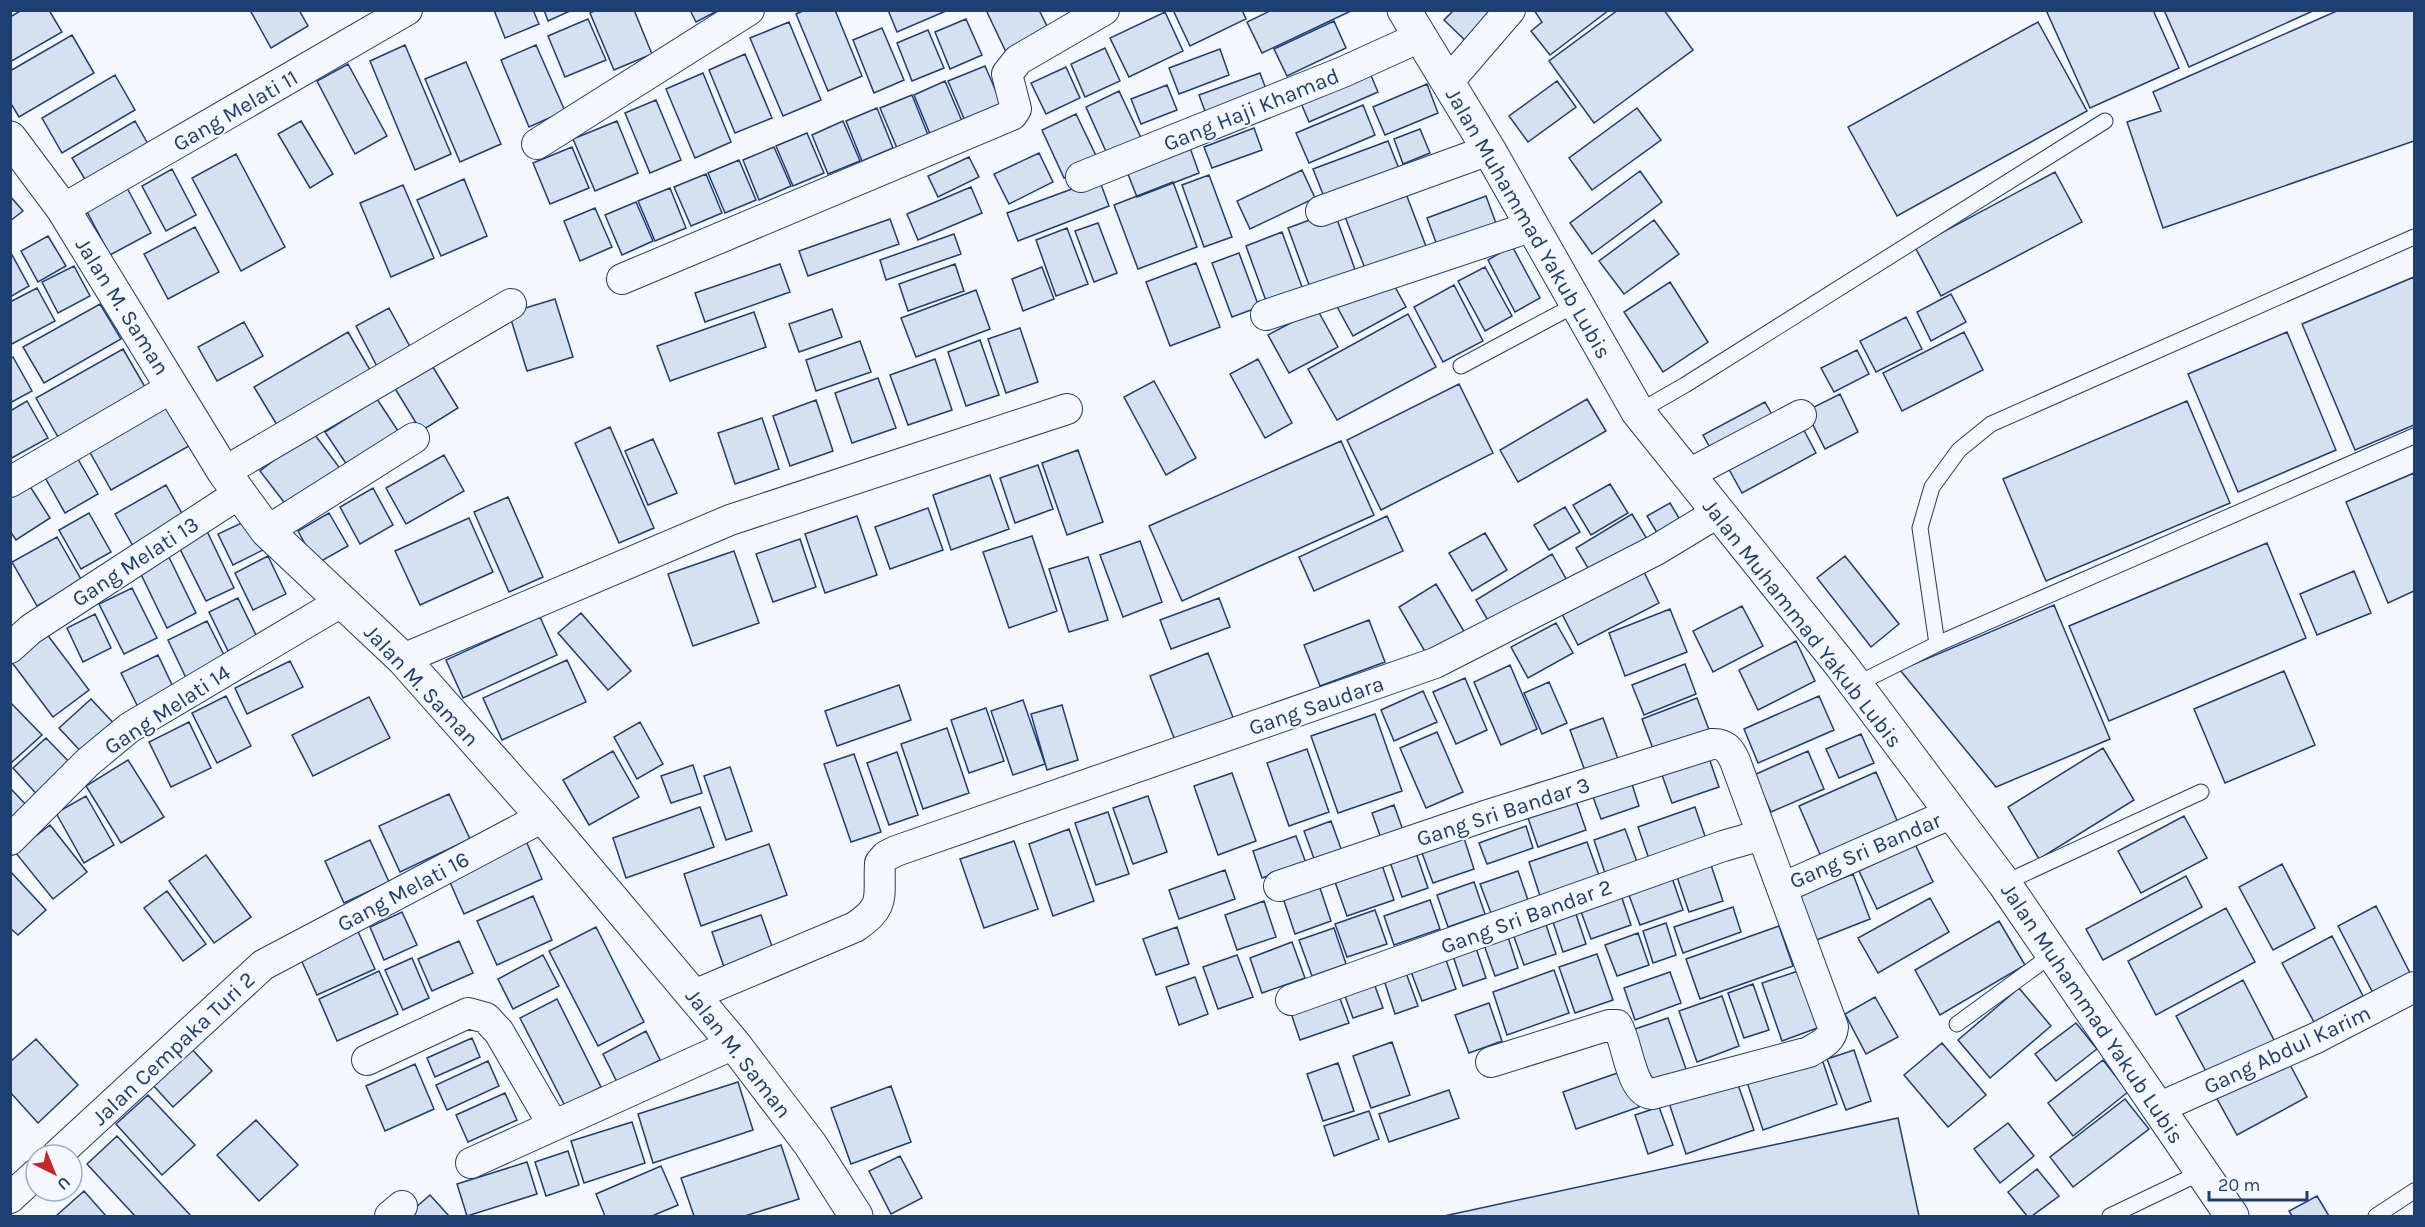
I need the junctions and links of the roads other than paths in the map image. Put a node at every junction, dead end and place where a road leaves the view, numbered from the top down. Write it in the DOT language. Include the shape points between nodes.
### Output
graph roads {
  1 [pos="406,10"];
  2 [pos="748,10"];
  3 [pos="1104,10"];
  4 [pos="1510,10"];
  5 [pos="1410,18"];
  6 [pos="372,20"];
  7 [pos="1448,82"];
  8 [pos="2105,121"];
  9 [pos="10,138"];
  10 [pos="537,144"];
  11 [pos="1489,150"];
  12 [pos="1081,177"];
  13 [pos="63,209"];
  14 [pos="1321,211"];
  15 [pos="1533,226"];
  16 [pos="2415,237"];
  17 [pos="622,279"];
  18 [pos="511,304"];
  19 [pos="1577,304"];
  20 [pos="1266,315"];
  21 [pos="1461,366"];
  22 [pos="173,387"];
  23 [pos="1067,409"];
  24 [pos="1638,412"];
  25 [pos="1801,415"];
  26 [pos="2415,436"];
  27 [pos="414,438"];
  28 [pos="1687,475"];
  29 [pos="10,483"];
  30 [pos="232,483"];
  31 [pos="1717,513"];
  32 [pos="267,531"];
  33 [pos="341,602"];
  34 [pos="21,638"];
  35 [pos="1937,644"];
  36 [pos="403,658"];
  37 [pos="1855,685"];
  38 [pos="1727,748"];
  39 [pos="2201,792"];
  40 [pos="1952,813"];
  41 [pos="543,817"];
  42 [pos="1762,835"];
  43 [pos="10,840"];
  44 [pos="2004,883"];
  45 [pos="1279,886"];
  46 [pos="1782,888"];
  47 [pos="2053,954"];
  48 [pos="263,965"];
  49 [pos="2415,987"];
  50 [pos="694,996"];
  51 [pos="1291,1000"];
  52 [pos="1957,1024"];
  53 [pos="734,1044"];
  54 [pos="367,1060"];
  55 [pos="1491,1062"];
  56 [pos="2158,1108"];
  57 [pos="553,1125"];
  58 [pos="70,1143"];
  59 [pos="471,1163"];
  60 [pos="2202,1172"];
  61 [pos="24,1185"];
  62 [pos="2415,1191"];
  63 [pos="10,1198"];
  64 [pos="856,1216"];
  65 [pos="2110,1216"];
  66 [pos="2232,1216"];
  67 [pos="2376,1216"];
  1 -- 6 [label="street, Gang Melati 11"];
  2 -- 10 [label="street"];
  3 -- 17 [label="street" via="1011,66 1007,74 1016,109 1006,118"];
  4 -- 7 [label="street"];
  5 -- 7 [label="main road, Jalan Muhammad Yakub Lubis"];
  5 -- 12 [label="street, Gang Haji Khamad" via="1333,76"];
  6 -- 13 [label="street, Gang Melati 11"];
  7 -- 11 [label="main road, Jalan Muhammad Yakub Lubis"];
  8 -- 24 [label="lane"];
  9 -- 13 [label="main road, Jalan M. Saman"];
  11 -- 14 [label="street"];
  11 -- 15 [label="main road, Jalan Muhammad Yakub Lubis"];
  13 -- 22 [label="main road, Jalan M. Saman"];
  15 -- 19 [label="main road, Jalan Muhammad Yakub Lubis"];
  15 -- 20 [label="street"];
  16 -- 35 [label="lane" via="1991,424 1959,450 1932,487 1920,528"];
  18 -- 30 [label="street, Gang Melati 13"];
  19 -- 21 [label="lane"];
  19 -- 24 [label="main road, Jalan Muhammad Yakub Lubis"];
  22 -- 29 [label="street"];
  22 -- 30 [label="main road, Jalan M. Saman"];
  23 -- 36 [label="street" via="730,520"];
  24 -- 28 [label="main road, Jalan Muhammad Yakub Lubis"];
  25 -- 28 [label="street"];
  26 -- 35 [label="lane"];
  27 -- 32 [label="street"];
  28 -- 31 [label="main road, Jalan Muhammad Yakub Lubis"];
  30 -- 32 [label="main road, Jalan M. Saman"];
  30 -- 34 [label="street, Gang Melati 13"];
  31 -- 37 [label="main road, Jalan Muhammad Yakub Lubis"];
  31 -- 50 [label="street, Gang Saudara" via="1656,550 1434,663 896,851 880,863 878,907 867,919"];
  32 -- 33 [label="main road, Jalan M. Saman"];
  33 -- 36 [label="main road, Jalan M. Saman"];
  33 -- 43 [label="street, Gang Melati 14" via="129,728 88,762"];
  35 -- 37 [label="lane"];
  36 -- 41 [label="main road, Jalan M. Saman"];
  37 -- 40 [label="main road, Jalan Muhammad Yakub Lubis"];
  38 -- 42 [label="street, Gang Sri Bandar"];
  38 -- 45 [label="street, Gang Sri Bandar 3" via="1712,744"];
  39 -- 44 [label="lane"];
  40 -- 44 [label="main road, Jalan Muhammad Yakub Lubis"];
  40 -- 46 [label="street, Gang Sri Bandar"];
  41 -- 48 [label="street, Gang Melati 16"];
  41 -- 50 [label="main road, Jalan M. Saman"];
  42 -- 46 [label="street, Gang Sri Bandar"];
  42 -- 51 [label="street, Gang Sri Bandar 2"];
  44 -- 47 [label="main road, Jalan Muhammad Yakub Lubis"];
  46 -- 55 [label="street" via="1833,1027 1827,1042 1809,1052 1652,1094 1637,1086 1617,1025"];
  47 -- 52 [label="lane"];
  47 -- 56 [label="main road, Jalan Muhammad Yakub Lubis"];
  48 -- 58 [label="street, Jalan Cempaka Turi 2"];
  49 -- 56 [label="street, Gang Abdul Karim" via="2316,1038"];
  50 -- 53 [label="main road, Jalan M. Saman"];
  53 -- 57 [label="street"];
  53 -- 64 [label="main road, Jalan M. Saman" via="810,1144"];
  54 -- 57 [label="street" via="468,1013 486,1018 499,1032"];
  56 -- 60 [label="main road, Jalan Muhammad Yakub Lubis"];
  57 -- 59 [label="street"];
  60 -- 65 [label="lane"];
  60 -- 66 [label="main road, Jalan Muhammad Yakub Lubis"];
  61 -- 63 [label="street"];
  62 -- 67 [label="lane"];
}
